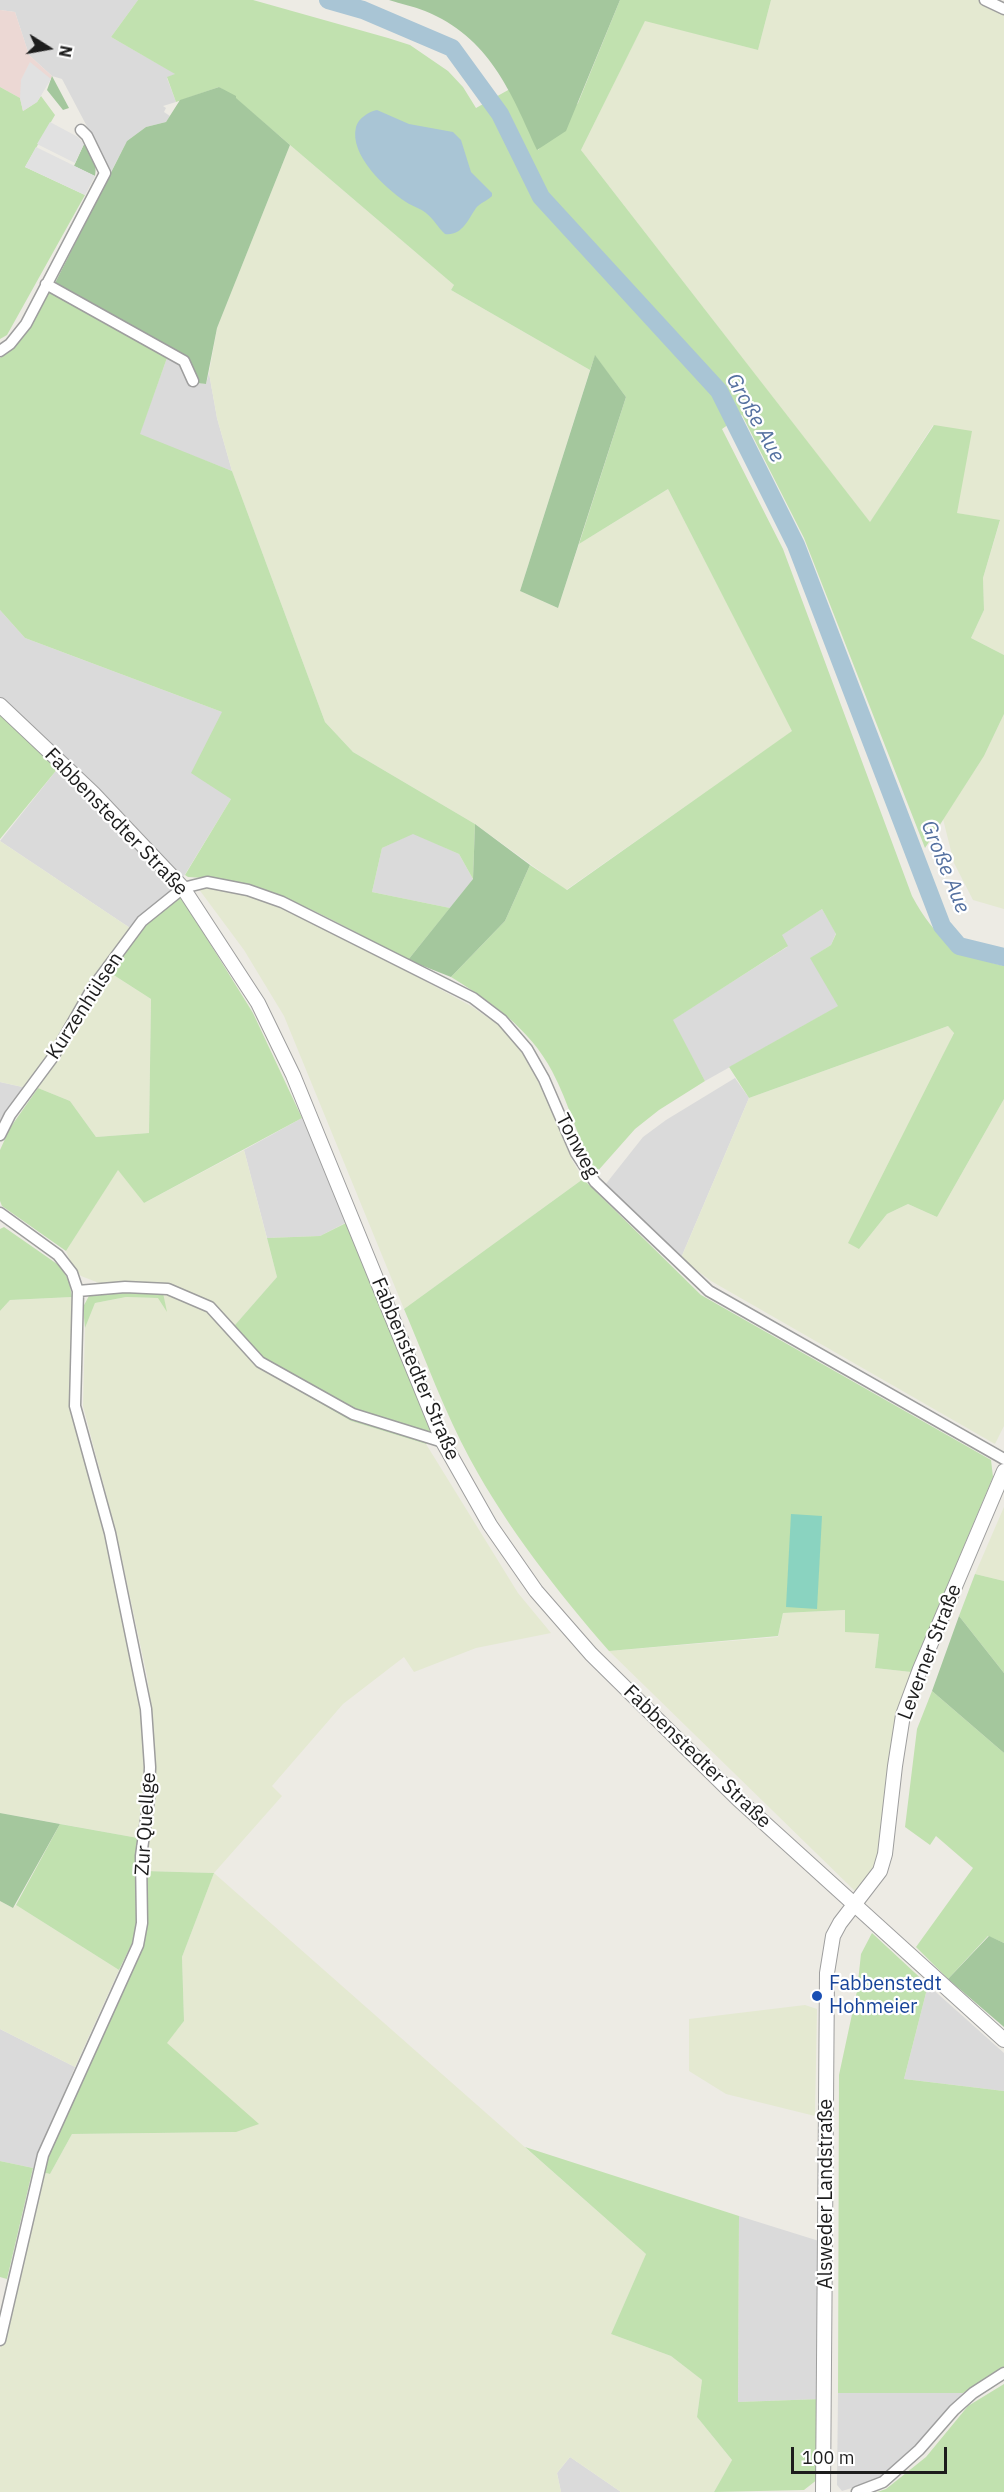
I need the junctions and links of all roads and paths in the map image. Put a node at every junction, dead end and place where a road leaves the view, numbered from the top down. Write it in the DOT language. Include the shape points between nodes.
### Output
graph roads {
  1 [pos="985,0"];
  2 [pos="1004,9"];
  3 [pos="81,130"];
  4 [pos="46,284"];
  5 [pos="0,351"];
  6 [pos="193,381"];
  7 [pos="0,705"];
  8 [pos="183,888"];
  9 [pos="0,1135"];
  10 [pos="0,1213"];
  11 [pos="78,1291"];
  12 [pos="443,1442"];
  13 [pos="1004,1459"];
  14 [pos="1004,1471"];
  15 [pos="856,1904"];
  16 [pos="1004,2040"];
  17 [pos="0,2340"];
  18 [pos="1004,2373"];
  19 [pos="823,2492"];
  20 [pos="857,2492"];
  1 -- 2 [label="street"];
  3 -- 4 [label="street" via="105,173"];
  4 -- 5 [label="street" via="26,324"];
  4 -- 6 [label="street" via="184,361"];
  7 -- 8 [label="street, Fabbenstedter Straße" via="101,801"];
  8 -- 9 [label="street, Kurzenhülsen" via="142,921 93,987 53,1057 9,1115"];
  8 -- 12 [label="street, Fabbenstedter Straße" via="258,1003 293,1075"];
  8 -- 13 [label="street, Tonweg" via="207,882 282,902 472,998 502,1020 527,1049 576,1153 595,1182 709,1291"];
  10 -- 11 [label="street" via="58,1255 72,1273"];
  11 -- 12 [label="street" via="168,1289 210,1307 260,1362 353,1414"];
  11 -- 17 [label="street, Zur Quellge" via="75,1406 110,1533 146,1709 150,1767 141,1856 142,1923 138,1945 43,2155"];
  12 -- 15 [label="street, Fabbenstedter Straße" via="490,1525 529,1582 591,1654 738,1799"];
  14 -- 15 [label="street, Leverner Straße" via="903,1715 885,1854 880,1871"];
  15 -- 16 [label="street, Fabbenstedter Straße"];
  15 -- 19 [label="street, Alsweder Landstraße" via="833,1936 827,1973"];
  18 -- 20 [label="street" via="954,2410 919,2450 883,2482"];
}
